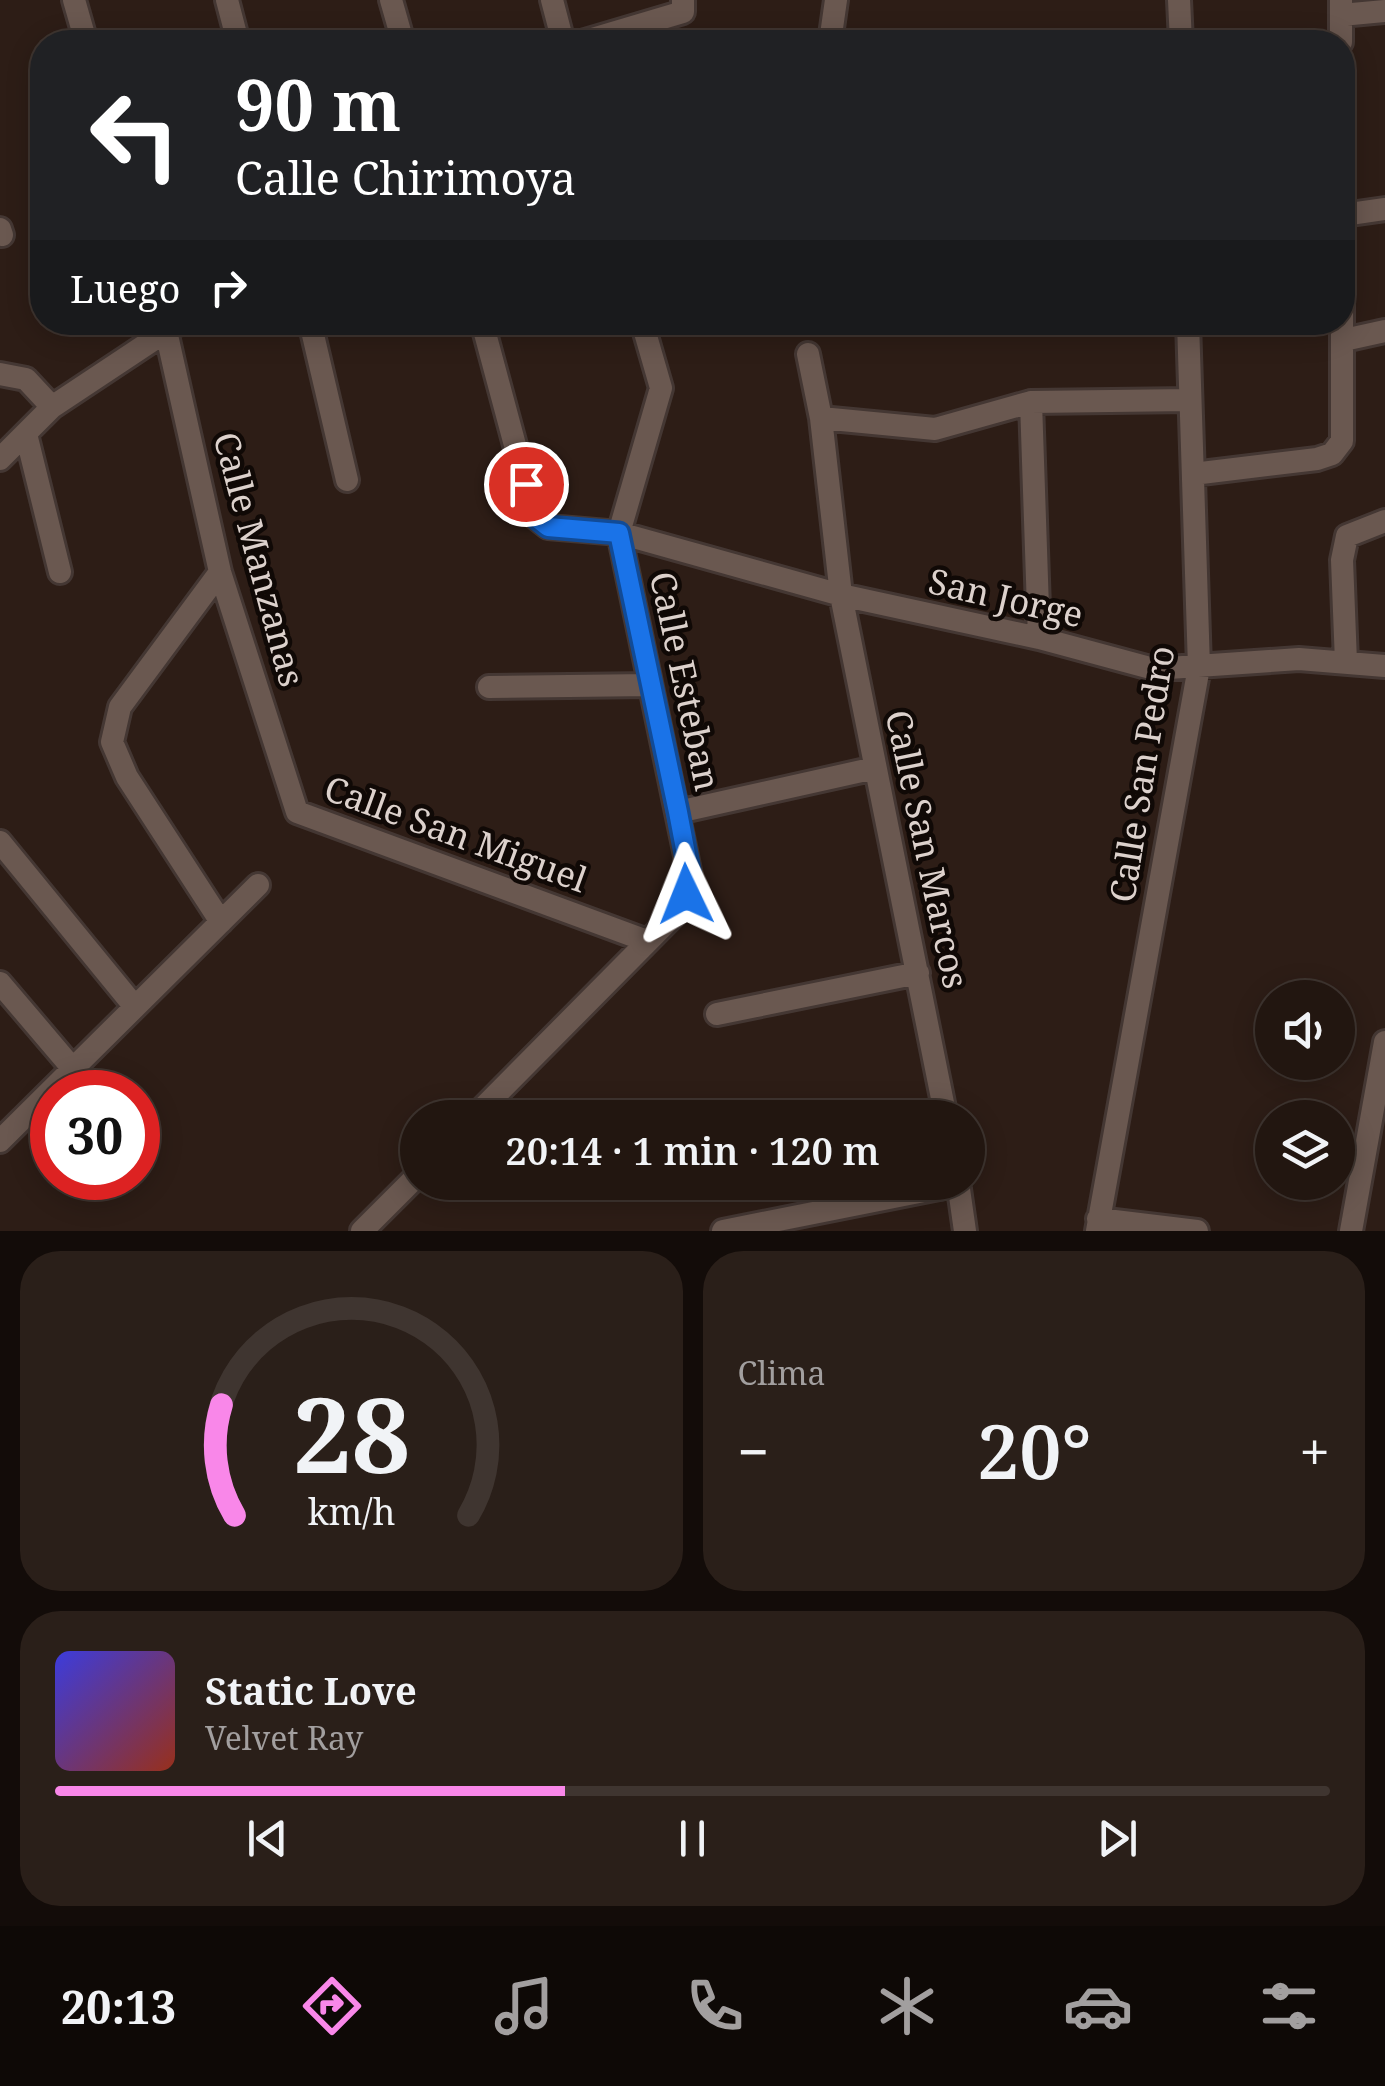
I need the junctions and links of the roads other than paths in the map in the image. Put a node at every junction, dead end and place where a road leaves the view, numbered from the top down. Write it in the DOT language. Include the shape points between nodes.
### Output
graph roads {
  1 [pos="74,0"];
  2 [pos="227,0"];
  3 [pos="391,0"];
  4 [pos="552,0"];
  5 [pos="836,0"];
  6 [pos="1179,0"];
  7 [pos="683,6"];
  8 [pos="1341,8"];
  9 [pos="1385,11"];
  10 [pos="83,30"];
  11 [pos="235,30"];
  12 [pos="400,30"];
  13 [pos="560,30"];
  14 [pos="616,30"];
  15 [pos="832,30"];
  16 [pos="1180,30"];
  17 [pos="1385,208"];
  18 [pos="1355,213"];
  19 [pos="1385,332"];
  20 [pos="156,335"];
  21 [pos="172,335"];
  22 [pos="313,335"];
  23 [pos="485,335"];
  24 [pos="646,335"];
  25 [pos="1188,335"];
  26 [pos="1344,335"];
  27 [pos="1344,340"];
  28 [pos="808,354"];
  29 [pos="0,374"];
  30 [pos="1190,400"];
  31 [pos="1031,402"];
  32 [pos="52,407"];
  33 [pos="821,418"];
  34 [pos="26,434"];
  35 [pos="0,460"];
  36 [pos="1193,474"];
  37 [pos="348,480"];
  38 [pos="1385,521"];
  39 [pos="619,533"];
  40 [pos="60,572"];
  41 [pos="220,572"];
  42 [pos="841,595"];
  43 [pos="1038,638"];
  44 [pos="1346,662"];
  45 [pos="1385,666"];
  46 [pos="1199,667"];
  47 [pos="650,685"];
  48 [pos="490,687"];
  49 [pos="874,768"];
  50 [pos="297,812"];
  51 [pos="678,812"];
  52 [pos="0,842"];
  53 [pos="258,885"];
  54 [pos="221,922"];
  55 [pos="646,941"];
  56 [pos="918,972"];
  57 [pos="0,982"];
  58 [pos="135,1007"];
  59 [pos="717,1014"];
  60 [pos="1385,1042"];
  61 [pos="73,1069"];
  62 [pos="491,1100"];
  63 [pos="943,1100"];
  64 [pos="0,1141"];
  65 [pos="400,1193"];
  66 [pos="879,1200"];
  67 [pos="961,1200"];
  68 [pos="1098,1225"];
  69 [pos="362,1231"];
  70 [pos="724,1231"];
  71 [pos="965,1231"];
  72 [pos="1197,1231"];
  73 [pos="1350,1231"];
  1 -- 10 [label="street"];
  2 -- 11 [label="street"];
  3 -- 12 [label="street"];
  4 -- 13 [label="street"];
  5 -- 15 [label="street"];
  6 -- 16 [label="street"];
  7 -- 14 [label="street"];
  8 -- 9 [label="street"];
  17 -- 18 [label="street"];
  19 -- 27 [label="street"];
  20 -- 32 [label="street"];
  21 -- 41 [label="street, Calle Manzanas"];
  22 -- 37 [label="street"];
  23 -- 39 [label="street, San Jorge" via="534,516 548,527"];
  24 -- 39 [label="street" via="660,388"];
  25 -- 30 [label="street, Calle San Pedro"];
  26 -- 27 [label="street"];
  27 -- 36 [label="street" via="1342,441 1332,454"];
  28 -- 33 [label="street, Calle San Marcos"];
  29 -- 32 [label="street" via="26,379"];
  30 -- 31 [label="street"];
  30 -- 36 [label="street, Calle San Pedro"];
  31 -- 33 [label="street" via="935,429"];
  31 -- 43 [label="street"];
  32 -- 34 [label="street"];
  33 -- 42 [label="street, Calle San Marcos"];
  34 -- 35 [label="street"];
  34 -- 40 [label="street"];
  36 -- 46 [label="street, Calle San Pedro"];
  38 -- 44 [label="street" via="1347,536"];
  39 -- 42 [label="street, San Jorge"];
  39 -- 47 [label="street, Calle Esteban"];
  41 -- 50 [label="street, Calle Manzanas"];
  41 -- 54 [label="street" via="120,707 112,742 127,777"];
  42 -- 43 [label="street, San Jorge"];
  42 -- 49 [label="street, Calle San Marcos"];
  43 -- 46 [label="street, San Jorge" via="1154,669"];
  44 -- 45 [label="street, San Jorge"];
  44 -- 46 [label="street, San Jorge"];
  46 -- 68 [label="street, Calle San Pedro"];
  47 -- 48 [label="street"];
  47 -- 51 [label="street, Calle Esteban"];
  49 -- 51 [label="street"];
  49 -- 56 [label="street, Calle San Marcos"];
  50 -- 55 [label="street, Calle San Miguel"];
  51 -- 55 [label="street, Calle Esteban" via="690,875 686,894"];
  52 -- 58 [label="street"];
  53 -- 54 [label="street"];
  54 -- 58 [label="street"];
  55 -- 62 [label="street, Calle Esteban"];
  56 -- 59 [label="street"];
  56 -- 63 [label="street, Calle San Marcos"];
  57 -- 61 [label="street"];
  58 -- 61 [label="street"];
  60 -- 73 [label="street"];
  61 -- 64 [label="street"];
  65 -- 69 [label="street"];
  66 -- 70 [label="street"];
  67 -- 71 [label="street"];
  68 -- 72 [label="street"];
}
